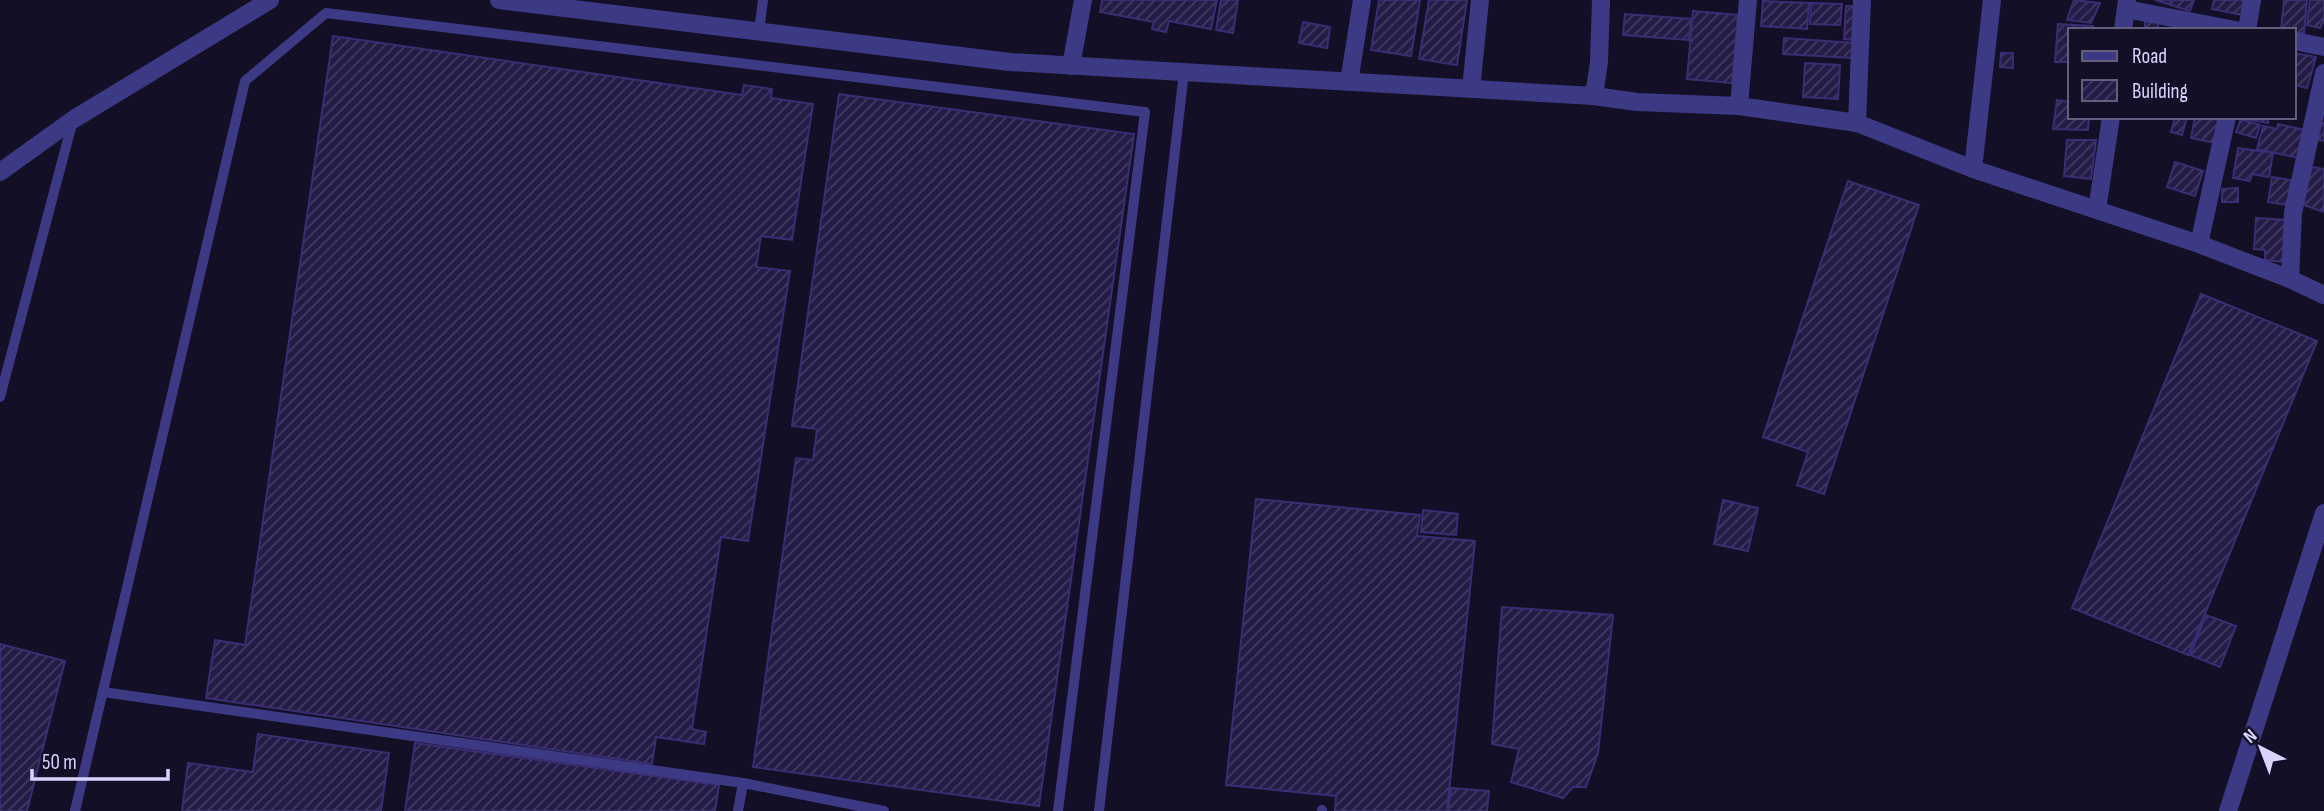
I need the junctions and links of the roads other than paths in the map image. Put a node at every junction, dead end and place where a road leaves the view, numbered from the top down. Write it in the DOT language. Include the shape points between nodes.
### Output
graph roads {
  1 [pos="270,0"];
  2 [pos="499,0"];
  3 [pos="763,0"];
  4 [pos="1083,0"];
  5 [pos="1362,0"];
  6 [pos="1480,0"];
  7 [pos="1601,0"];
  8 [pos="1748,0"];
  9 [pos="1862,0"];
  10 [pos="1992,0"];
  11 [pos="2252,0"];
  12 [pos="2127,5"];
  13 [pos="2123,28"];
  14 [pos="2226,28"];
  15 [pos="2247,28"];
  16 [pos="759,32"];
  17 [pos="2296,41"];
  18 [pos="2324,47"];
  19 [pos="1071,66"];
  20 [pos="1184,72"];
  21 [pos="2324,73"];
  22 [pos="1349,82"];
  23 [pos="1471,89"];
  24 [pos="1594,96"];
  25 [pos="1740,106"];
  26 [pos="2111,119"];
  27 [pos="2227,119"];
  28 [pos="74,120"];
  29 [pos="1857,123"];
  30 [pos="1973,169"];
  31 [pos="0,172"];
  32 [pos="2097,210"];
  33 [pos="2199,244"];
  34 [pos="2290,279"];
  35 [pos="2324,295"];
  36 [pos="0,397"];
  37 [pos="2324,513"];
  38 [pos="103,692"];
  39 [pos="743,783"];
  40 [pos="75,811"];
  41 [pos="738,811"];
  42 [pos="884,811"];
  43 [pos="1058,811"];
  44 [pos="1099,811"];
  45 [pos="2228,811"];
  1 -- 28 [label="street"];
  2 -- 16 [label="street"];
  3 -- 16 [label="lane"];
  4 -- 19 [label="street"];
  5 -- 22 [label="street"];
  6 -- 23 [label="street"];
  7 -- 24 [label="street"];
  8 -- 25 [label="street"];
  9 -- 29 [label="street"];
  10 -- 30 [label="street"];
  11 -- 15 [label="street"];
  12 -- 13 [label="street"];
  12 -- 14 [label="street"];
  16 -- 19 [label="street"];
  17 -- 18 [label="street"];
  19 -- 20 [label="street"];
  20 -- 22 [label="street"];
  20 -- 44 [label="lane"];
  21 -- 34 [label="street" via="2293,213"];
  22 -- 23 [label="street"];
  23 -- 24 [label="street"];
  24 -- 25 [label="street"];
  25 -- 29 [label="street"];
  26 -- 32 [label="street"];
  27 -- 33 [label="street"];
  28 -- 31 [label="street"];
  28 -- 36 [label="lane"];
  29 -- 30 [label="street"];
  30 -- 32 [label="street"];
  32 -- 33 [label="street"];
  33 -- 34 [label="street"];
  34 -- 35 [label="street"];
  37 -- 45 [label="street"];
  38 -- 39 [label="lane"];
  38 -- 40 [label="lane"];
  38 -- 43 [label="lane" via="245,81 326,13 1145,112"];
  39 -- 41 [label="lane"];
  39 -- 42 [label="lane"];
}
